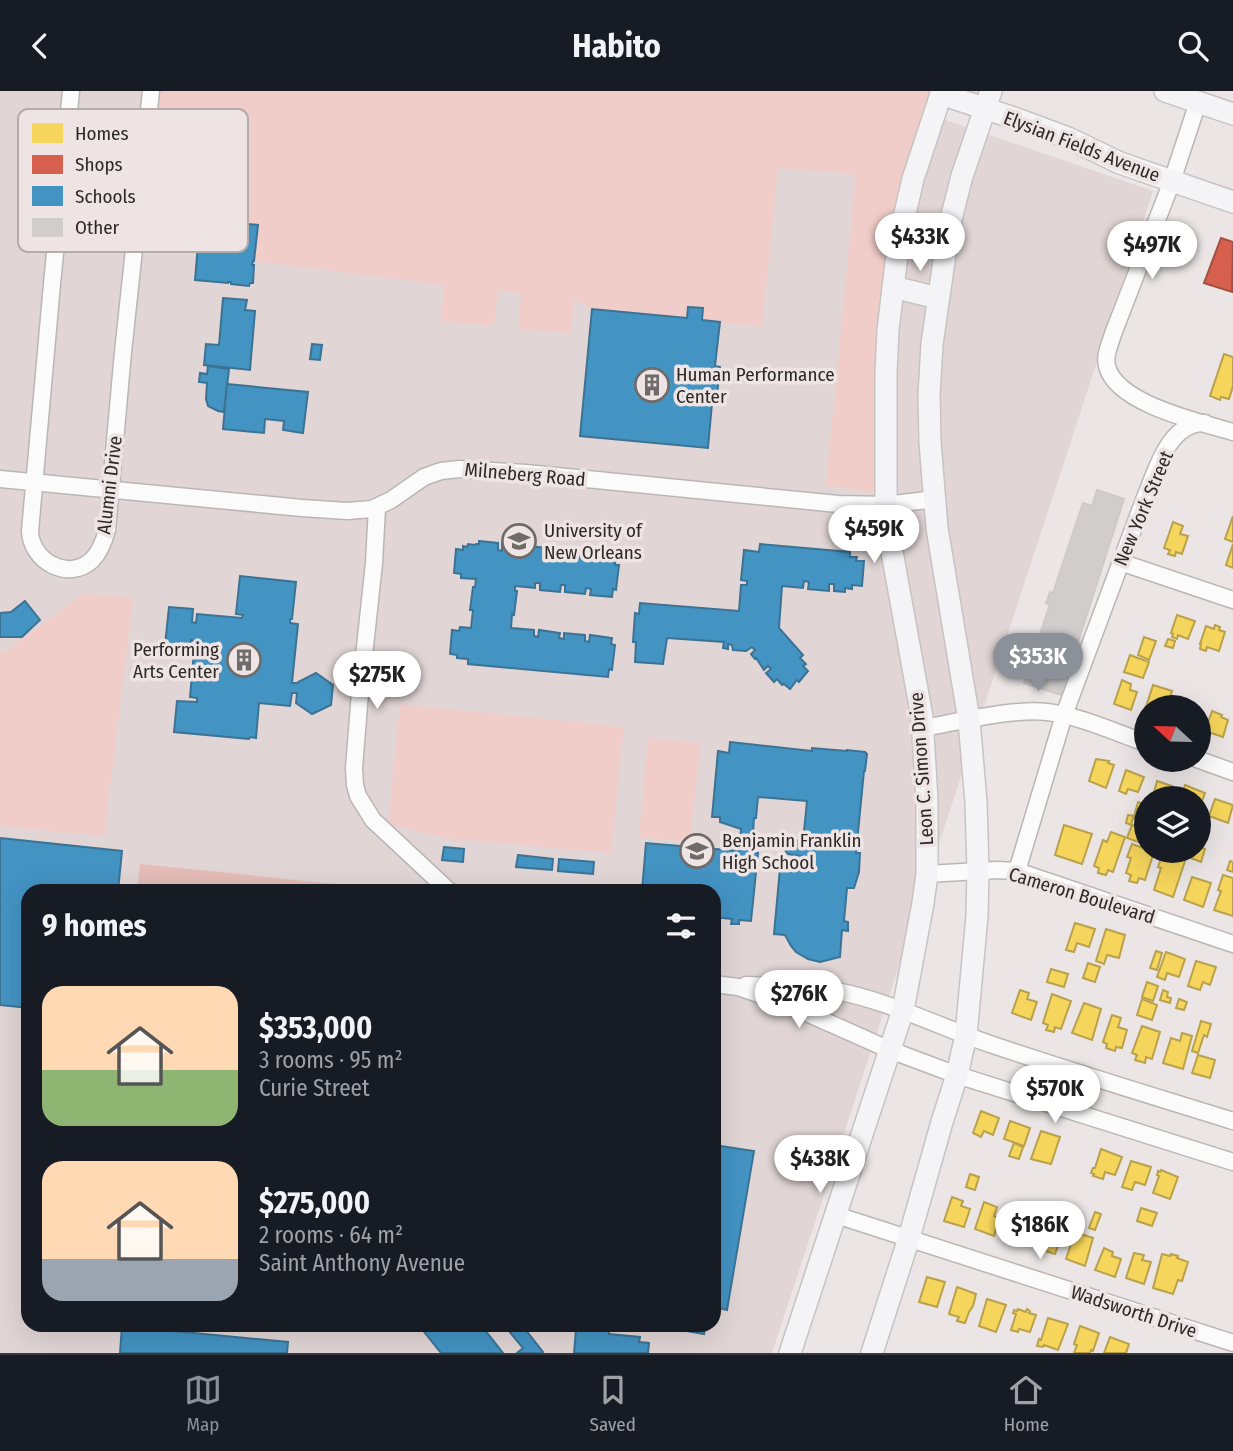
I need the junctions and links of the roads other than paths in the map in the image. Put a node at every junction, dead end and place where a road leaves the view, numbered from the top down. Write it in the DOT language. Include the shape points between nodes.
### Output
graph roads {
  1 [pos="71,91"];
  2 [pos="151,91"];
  3 [pos="1166,91"];
  4 [pos="938,92"];
  5 [pos="988,100"];
  6 [pos="1198,102"];
  7 [pos="69,109"];
  8 [pos="149,109"];
  9 [pos="1233,114"];
  10 [pos="1172,181"];
  11 [pos="1233,202"];
  12 [pos="55,252"];
  13 [pos="134,252"];
  14 [pos="893,288"];
  15 [pos="937,299"];
  16 [pos="1205,423"];
  17 [pos="1233,432"];
  18 [pos="0,479"];
  19 [pos="35,482"];
  20 [pos="111,489"];
  21 [pos="935,499"];
  22 [pos="886,505"];
  23 [pos="377,507"];
  24 [pos="1120,562"];
  25 [pos="1233,600"];
  26 [pos="1064,715"];
  27 [pos="970,720"];
  28 [pos="923,728"];
  29 [pos="1134,739"];
  30 [pos="1211,764"];
  31 [pos="1233,772"];
  32 [pos="978,871"];
  33 [pos="1017,871"];
  34 [pos="926,874"];
  35 [pos="442,884"];
  36 [pos="1233,944"];
  37 [pos="721,984"];
  38 [pos="721,985"];
  39 [pos="903,1010"];
  40 [pos="966,1035"];
  41 [pos="890,1050"];
  42 [pos="957,1075"];
  43 [pos="1233,1122"];
  44 [pos="1233,1162"];
  45 [pos="836,1215"];
  46 [pos="909,1238"];
  47 [pos="1233,1343"];
  48 [pos="790,1353"];
  49 [pos="872,1353"];
  1 -- 7 [label="street, Alumni Drive"];
  2 -- 8 [label="street, Alumni Drive"];
  3 -- 6 [label="main road"];
  4 -- 5 [label="main road, Elysian Fields Avenue"];
  4 -- 14 [label="main road, Leon C. Simon Drive" via="903,222"];
  5 -- 10 [label="main road, Elysian Fields Avenue" via="1120,163"];
  5 -- 15 [label="main road" via="948,227"];
  6 -- 9 [label="main road"];
  6 -- 10 [label="street"];
  10 -- 11 [label="main road, Elysian Fields Avenue"];
  10 -- 16 [label="street" via="1113,334 1106,364 1118,383 1146,403"];
  12 -- 19 [label="street, Alumni Drive"];
  13 -- 20 [label="street, Alumni Drive"];
  14 -- 15 [label="main road"];
  14 -- 22 [label="main road, Leon C. Simon Drive" via="886,372"];
  15 -- 21 [label="main road" via="929,395"];
  16 -- 17 [label="street"];
  16 -- 24 [label="street, New York Street" via="1185,427 1173,439"];
  18 -- 19 [label="street, Milneberg Road"];
  19 -- 20 [label="street, Milneberg Road"];
  19 -- 20 [label="street, Alumni Drive" via="30,540 43,559 66,569 90,562 100,549"];
  20 -- 23 [label="street, Milneberg Road" via="302,508 347,511"];
  21 -- 22 [label="street, Milneberg Road"];
  21 -- 27 [label="main road"];
  22 -- 23 [label="street, Milneberg Road" via="459,468 424,477"];
  22 -- 28 [label="main road, Leon C. Simon Drive"];
  23 -- 35 [label="street" via="355,785 373,820"];
  24 -- 25 [label="street"];
  24 -- 26 [label="street, New York Street"];
  26 -- 27 [label="street" via="1026,712"];
  26 -- 29 [label="street"];
  26 -- 33 [label="street, New York Street"];
  27 -- 28 [label="street"];
  27 -- 32 [label="main road"];
  28 -- 34 [label="main road, Leon C. Simon Drive"];
  30 -- 31 [label="street"];
  32 -- 33 [label="street, Cameron Boulevard"];
  32 -- 34 [label="street, Cameron Boulevard"];
  32 -- 40 [label="main road"];
  33 -- 36 [label="street, Cameron Boulevard"];
  34 -- 39 [label="main road, Leon C. Simon Drive"];
  37 -- 39 [label="street" via="833,990"];
  38 -- 41 [label="street" via="782,1002"];
  39 -- 40 [label="street"];
  39 -- 41 [label="main road, Leon C. Simon Drive"];
  40 -- 42 [label="main road"];
  40 -- 43 [label="street"];
  41 -- 42 [label="street"];
  41 -- 45 [label="main road, Leon C. Simon Drive"];
  42 -- 44 [label="street"];
  42 -- 46 [label="main road"];
  45 -- 46 [label="street, Wadsworth Drive"];
  45 -- 48 [label="main road, Leon C. Simon Drive"];
  46 -- 47 [label="street, Wadsworth Drive"];
  46 -- 49 [label="main road"];
}
